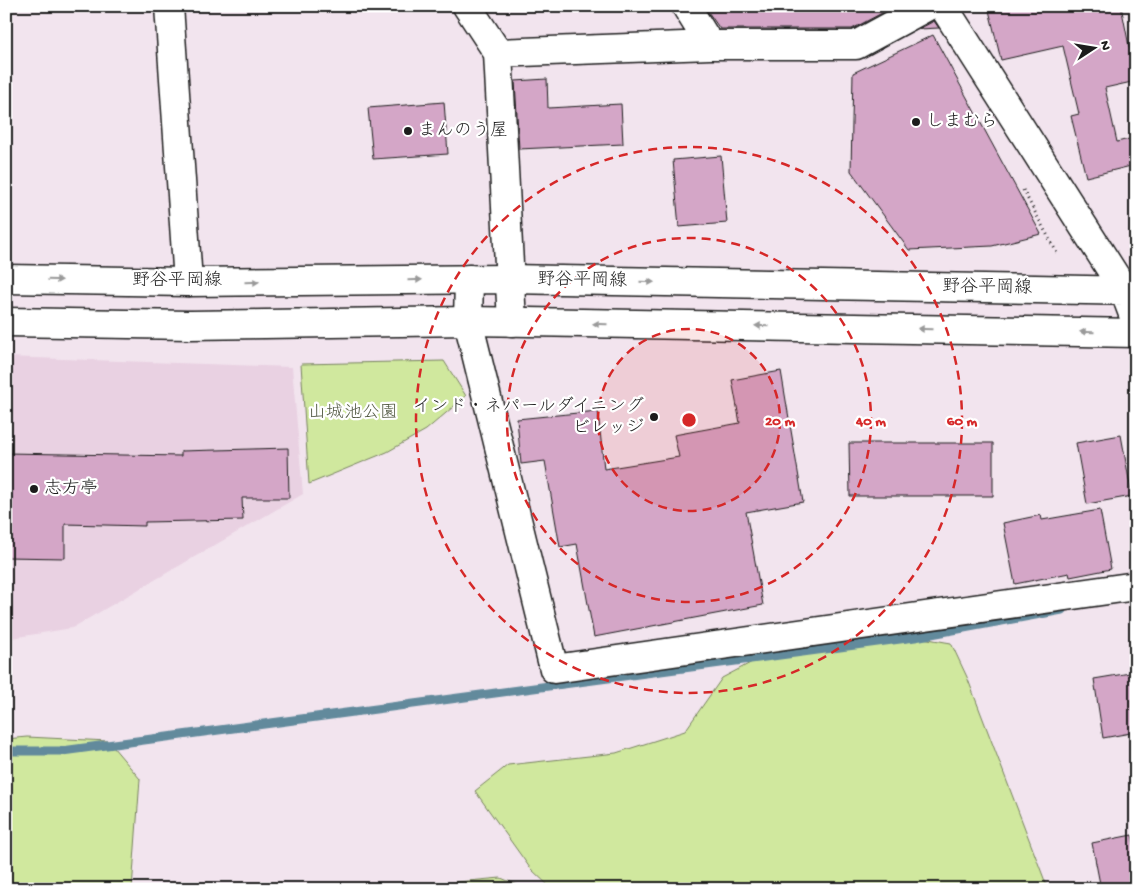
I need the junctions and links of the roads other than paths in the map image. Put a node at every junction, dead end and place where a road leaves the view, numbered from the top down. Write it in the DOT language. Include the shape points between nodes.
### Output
graph roads {
  1 [pos="169,6"];
  2 [pos="467,6"];
  3 [pos="686,6"];
  4 [pos="928,6"];
  5 [pos="944,6"];
  6 [pos="710,44"];
  7 [pos="498,53"];
  8 [pos="6,279"];
  9 [pos="510,279"];
  10 [pos="469,280"];
  11 [pos="188,282"];
  12 [pos="1130,291"];
  13 [pos="468,321"];
  14 [pos="6,322"];
  15 [pos="512,322"];
  16 [pos="1136,322"];
  17 [pos="1136,333"];
  18 [pos="1136,586"];
  1 -- 11 [label="street"];
  2 -- 7 [label="street"];
  3 -- 6 [label="street"];
  4 -- 6 [label="street" via="856,45"];
  5 -- 12 [label="street"];
  6 -- 7 [label="street"];
  7 -- 9 [label="street"];
  8 -- 11 [label="street, 野谷平岡線, one-way"];
  9 -- 10 [label="street, 野谷平岡線"];
  9 -- 12 [label="street, 野谷平岡線, one-way"];
  9 -- 15 [label="street"];
  11 -- 10 [label="street, 野谷平岡線, one-way"];
  10 -- 13 [label="street"];
  12 -- 16 [label="street"];
  13 -- 14 [label="street" via="190,325"];
  13 -- 15 [label="street"];
  13 -- 18 [label="street" via="554,669"];
  17 -- 15 [label="street, one-way"];
}
